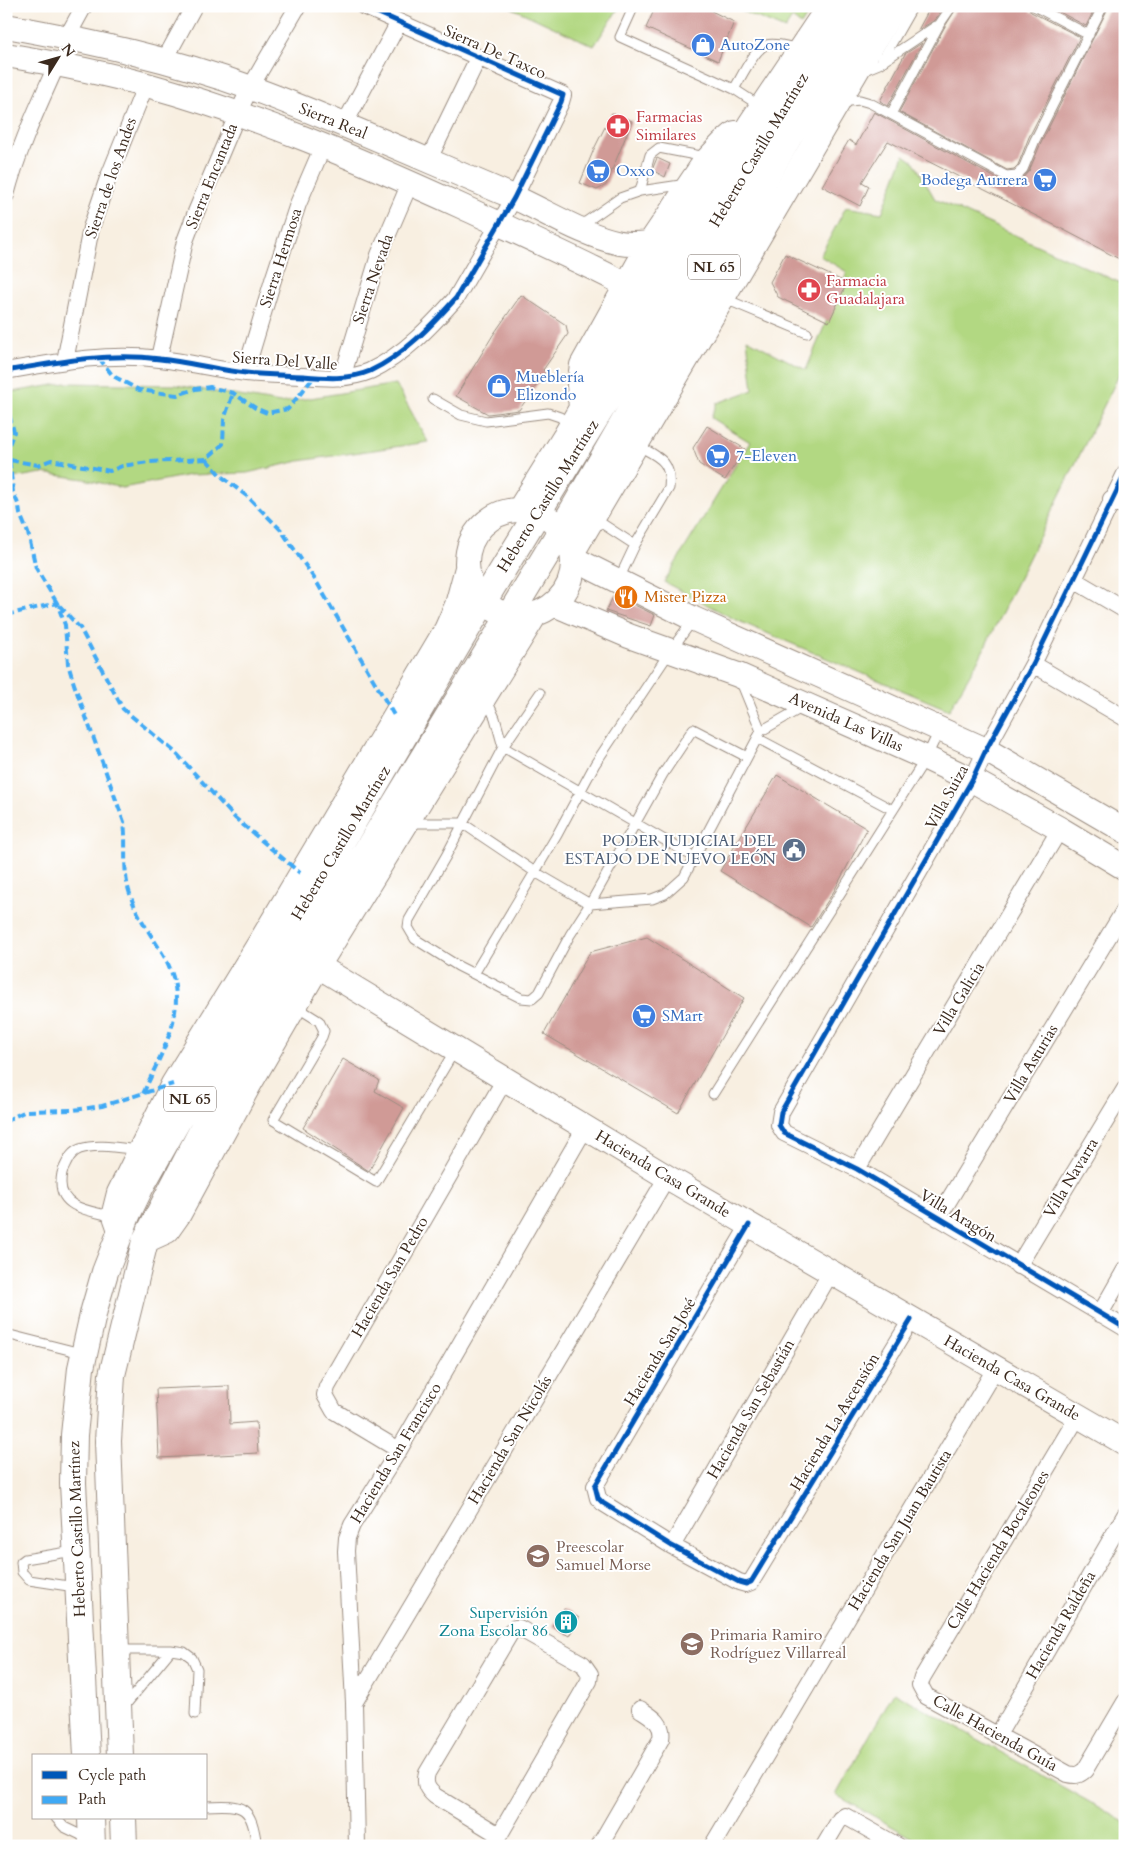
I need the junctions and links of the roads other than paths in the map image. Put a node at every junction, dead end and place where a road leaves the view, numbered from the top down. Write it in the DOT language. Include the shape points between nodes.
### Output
graph roads {
  1 [pos="84,6"];
  2 [pos="194,6"];
  3 [pos="298,6"];
  4 [pos="363,6"];
  5 [pos="634,6"];
  6 [pos="829,6"];
  7 [pos="845,6"];
  8 [pos="869,6"];
  9 [pos="895,6"];
  10 [pos="913,6"];
  11 [pos="952,6"];
  12 [pos="1034,6"];
  13 [pos="1103,6"];
  14 [pos="399,22"];
  15 [pos="939,25"];
  16 [pos="6,26"];
  17 [pos="1089,35"];
  18 [pos="67,37"];
  19 [pos="800,49"];
  20 [pos="6,55"];
  21 [pos="478,58"];
  22 [pos="164,61"];
  23 [pos="57,64"];
  24 [pos="879,64"];
  25 [pos="855,74"];
  26 [pos="146,84"];
  27 [pos="250,88"];
  28 [pos="734,89"];
  29 [pos="808,91"];
  30 [pos="563,96"];
  31 [pos="238,113"];
  32 [pos="891,114"];
  33 [pos="344,125"];
  34 [pos="776,130"];
  35 [pos="323,146"];
  36 [pos="709,158"];
  37 [pos="428,161"];
  38 [pos="410,183"];
  39 [pos="691,184"];
  40 [pos="640,191"];
  41 [pos="6,195"];
  42 [pos="514,198"];
  43 [pos="499,224"];
  44 [pos="578,227"];
  45 [pos="650,243"];
  46 [pos="633,295"];
  47 [pos="722,298"];
  48 [pos="807,333"];
  49 [pos="647,334"];
  50 [pos="159,358"];
  51 [pos="65,361"];
  52 [pos="6,371"];
  53 [pos="245,373"];
  54 [pos="342,378"];
  55 [pos="433,399"];
  56 [pos="576,417"];
  57 [pos="637,445"];
  58 [pos="1125,474"];
  59 [pos="1118,503"];
  60 [pos="528,512"];
  61 [pos="594,518"];
  62 [pos="635,545"];
  63 [pos="570,546"];
  64 [pos="467,568"];
  65 [pos="1074,580"];
  66 [pos="618,581"];
  67 [pos="483,602"];
  68 [pos="545,610"];
  69 [pos="1125,610"];
  70 [pos="509,616"];
  71 [pos="694,619"];
  72 [pos="670,650"];
  73 [pos="1033,664"];
  74 [pos="738,674"];
  75 [pos="540,693"];
  76 [pos="485,696"];
  77 [pos="807,705"];
  78 [pos="1125,718"];
  79 [pos="940,729"];
  80 [pos="759,735"];
  81 [pos="503,747"];
  82 [pos="986,750"];
  83 [pos="747,757"];
  84 [pos="926,758"];
  85 [pos="972,780"];
  86 [pos="581,791"];
  87 [pos="893,810"];
  88 [pos="407,823"];
  89 [pos="462,823"];
  90 [pos="636,824"];
  91 [pos="1060,829"];
  92 [pos="1125,831"];
  93 [pos="694,857"];
  94 [pos="1125,868"];
  95 [pos="535,872"];
  96 [pos="590,904"];
  97 [pos="1125,909"];
  98 [pos="291,951"];
  99 [pos="474,974"];
  100 [pos="295,1006"];
  101 [pos="456,1049"];
  102 [pos="505,1079"];
  103 [pos="1125,1089"];
  104 [pos="713,1094"];
  105 [pos="779,1125"];
  106 [pos="584,1128"];
  107 [pos="140,1150"];
  108 [pos="857,1169"];
  109 [pos="667,1177"];
  110 [pos="938,1218"];
  111 [pos="750,1225"];
  112 [pos="127,1231"];
  113 [pos="1018,1266"];
  114 [pos="1125,1270"];
  115 [pos="830,1272"];
  116 [pos="1100,1314"];
  117 [pos="911,1320"];
  118 [pos="1125,1328"];
  119 [pos="6,1334"];
  120 [pos="85,1353"];
  121 [pos="995,1369"];
  122 [pos="1078,1416"];
  123 [pos="1125,1443"];
  124 [pos="399,1450"];
  125 [pos="1125,1515"];
  126 [pos="672,1546"];
  127 [pos="76,1550"];
  128 [pos="78,1587"];
  129 [pos="116,1650"];
  130 [pos="171,1650"];
  131 [pos="920,1685"];
  132 [pos="1125,1702"];
  133 [pos="354,1703"];
  134 [pos="640,1709"];
  135 [pos="118,1714"];
  136 [pos="195,1714"];
  137 [pos="998,1735"];
  138 [pos="87,1754"];
  139 [pos="120,1754"];
  140 [pos="208,1806"];
  141 [pos="58,1820"];
  142 [pos="123,1820"];
  143 [pos="92,1835"];
  144 [pos="496,1840"];
  145 [pos="124,1846"];
  146 [pos="256,1846"];
  147 [pos="357,1846"];
  148 [pos="599,1846"];
  149 [pos="712,1846"];
  150 [pos="824,1846"];
  151 [pos="898,1846"];
  1 -- 18 [label="street"];
  2 -- 22 [label="street"];
  3 -- 27 [label="street, Sierra Encantada"];
  4 -- 14 [label="street, Sierra De Taxco"];
  5 -- 28 [label="lane" via="620,37"];
  6 -- 19 [label="street"];
  7 -- 29 [label="main road, Heberto Castillo Martínez / NL 65"];
  8 -- 29 [label="main road, Heberto Castillo Martínez / NL 65"];
  9 -- 25 [label="street"];
  10 -- 24 [label="lane"];
  11 -- 15 [label="lane"];
  12 -- 17 [label="lane"];
  13 -- 17 [label="lane"];
  14 -- 21 [label="street, Sierra De Taxco"];
  14 -- 33 [label="street"];
  15 -- 24 [label="lane"];
  15 -- 32 [label="lane"];
  16 -- 18 [label="street, Sierra Real"];
  17 -- 32 [label="lane" via="1023,169 1017,174 1006,176"];
  18 -- 22 [label="street, Sierra Real"];
  19 -- 28 [label="lane" via="772,44 761,47"];
  19 -- 29 [label="street"];
  20 -- 23 [label="street, Sierra Real"];
  21 -- 30 [label="street, Sierra De Taxco"];
  21 -- 37 [label="street"];
  22 -- 27 [label="street, Sierra Real"];
  23 -- 26 [label="street, Sierra Real"];
  23 -- 41 [label="street" via="12,171"];
  24 -- 25 [label="lane"];
  25 -- 29 [label="street"];
  26 -- 31 [label="street, Sierra Real"];
  26 -- 51 [label="street, Sierra de los Andes" via="92,228"];
  27 -- 31 [label="street, Sierra Encantada"];
  27 -- 33 [label="street, Sierra Real"];
  28 -- 34 [label="lane"];
  29 -- 32 [label="lane" via="860,100"];
  29 -- 34 [label="main road, Heberto Castillo Martínez / NL 65"];
  29 -- 34 [label="street"];
  30 -- 42 [label="street, Sierra Del Valle"];
  31 -- 35 [label="street, Sierra Real"];
  31 -- 50 [label="street, Sierra Encantada" via="185,241"];
  33 -- 37 [label="street, Sierra Real"];
  34 -- 36 [label="street" via="733,134"];
  34 -- 46 [label="street"];
  34 -- 47 [label="street"];
  34 -- 49 [label="main road, Heberto Castillo Martínez / NL 65"];
  34 -- 63 [label="main road, Heberto Castillo Martínez / NL 65"];
  35 -- 38 [label="street, Sierra Real"];
  35 -- 53 [label="street, Sierra Hermosa" via="298,204"];
  36 -- 39 [label="street"];
  36 -- 40 [label="lane" via="659,148 650,155"];
  37 -- 42 [label="street, Sierra Real"];
  38 -- 43 [label="street, Sierra Real"];
  38 -- 54 [label="street, Sierra Nevada" via="379,255"];
  39 -- 40 [label="lane"];
  39 -- 45 [label="street"];
  40 -- 44 [label="lane" via="620,198"];
  42 -- 43 [label="street, Sierra Del Valle"];
  42 -- 44 [label="street, Sierra Real"];
  43 -- 46 [label="street, Sierra Real"];
  43 -- 54 [label="street, Sierra Del Valle" via="456,298 425,331 398,354 369,371"];
  44 -- 45 [label="street, Sierra Real" via="619,243"];
  45 -- 46 [label="street"];
  46 -- 49 [label="main road"];
  46 -- 56 [label="street"];
  47 -- 48 [label="lane"];
  47 -- 57 [label="street"];
  49 -- 60 [label="main road, Heberto Castillo Martínez / NL 65"];
  50 -- 51 [label="street, Sierra Del Valle"];
  50 -- 53 [label="street, Sierra Del Valle"];
  51 -- 52 [label="street, Sierra Del Valle"];
  53 -- 54 [label="street, Sierra Del Valle"];
  55 -- 56 [label="lane" via="461,415 486,422 548,413"];
  56 -- 60 [label="street"];
  57 -- 61 [label="street"];
  57 -- 62 [label="lane" via="660,457 670,478 669,488"];
  58 -- 59 [label="street, Villa Suiza"];
  59 -- 65 [label="street, Villa Suiza"];
  60 -- 63 [label="street, Avenida Las Villas" via="553,522"];
  60 -- 64 [label="street" via="498,515 487,522 469,548"];
  60 -- 67 [label="main road, Heberto Castillo Martínez / NL 65"];
  61 -- 62 [label="lane"];
  61 -- 63 [label="street"];
  62 -- 66 [label="lane"];
  63 -- 66 [label="street, Avenida Las Villas"];
  63 -- 68 [label="street" via="571,579"];
  63 -- 70 [label="main road, Heberto Castillo Martínez / NL 65"];
  64 -- 67 [label="street" via="475,592"];
  64 -- 98 [label="street" via="446,630"];
  65 -- 69 [label="street"];
  65 -- 73 [label="street, Villa Suiza"];
  66 -- 71 [label="street, Avenida Las Villas"];
  67 -- 70 [label="street"];
  67 -- 98 [label="main road, Heberto Castillo Martínez / NL 65"];
  68 -- 70 [label="street" via="526,617"];
  68 -- 72 [label="street, Avenida Las Villas"];
  68 -- 76 [label="street"];
  70 -- 98 [label="main road, Heberto Castillo Martínez / NL 65"];
  71 -- 72 [label="lane"];
  71 -- 79 [label="street, Avenida Las Villas"];
  72 -- 74 [label="street, Avenida Las Villas"];
  72 -- 86 [label="lane" via="595,764"];
  73 -- 78 [label="street"];
  73 -- 82 [label="street, Villa Suiza"];
  74 -- 77 [label="street, Avenida Las Villas"];
  74 -- 80 [label="lane"];
  75 -- 81 [label="lane"];
  76 -- 81 [label="lane"];
  76 -- 88 [label="street"];
  77 -- 80 [label="lane"];
  77 -- 84 [label="street, Avenida Las Villas"];
  79 -- 82 [label="street, Avenida Las Villas"];
  79 -- 84 [label="lane"];
  80 -- 83 [label="lane"];
  80 -- 87 [label="lane"];
  81 -- 86 [label="lane"];
  81 -- 89 [label="lane"];
  82 -- 85 [label="street, Villa Suiza"];
  82 -- 92 [label="street, Avenida Las Villas"];
  83 -- 90 [label="lane" via="692,729"];
  83 -- 93 [label="lane"];
  84 -- 85 [label="street, Avenida Las Villas"];
  84 -- 87 [label="lane"];
  85 -- 91 [label="street, Avenida Las Villas"];
  85 -- 105 [label="street, Villa Suiza" via="781,1112"];
  86 -- 90 [label="lane"];
  86 -- 95 [label="lane"];
  87 -- 104 [label="lane"];
  88 -- 89 [label="lane"];
  88 -- 98 [label="street"];
  89 -- 95 [label="lane"];
  89 -- 99 [label="lane" via="408,927 415,939"];
  90 -- 93 [label="lane"];
  90 -- 96 [label="lane"];
  91 -- 94 [label="street, Avenida Las Villas"];
  91 -- 108 [label="street, Villa Galicia"];
  93 -- 96 [label="lane" via="684,878 665,894 644,900"];
  95 -- 96 [label="lane"];
  95 -- 99 [label="lane"];
  96 -- 99 [label="lane" via="539,993 532,999 521,998"];
  97 -- 110 [label="street, Villa Asturias"];
  98 -- 100 [label="street"];
  98 -- 101 [label="street, Hacienda Casa Grande"];
  98 -- 107 [label="street" via="173,1084"];
  98 -- 112 [label="main road, Heberto Castillo Martínez / NL 65" via="195,1090 128,1213"];
  100 -- 101 [label="lane" via="319,1021 324,1031 273,1120 376,1182"];
  100 -- 112 [label="street" via="167,1231"];
  101 -- 102 [label="street, Hacienda Casa Grande"];
  102 -- 106 [label="street, Hacienda Casa Grande"];
  102 -- 124 [label="street, Hacienda San Pedro" via="327,1387 325,1395 334,1411"];
  103 -- 113 [label="street, Villa Navarra"];
  105 -- 108 [label="street, Villa Aragón" via="784,1133"];
  106 -- 109 [label="street, Hacienda Casa Grande"];
  106 -- 124 [label="street, Hacienda San Francisco"];
  107 -- 112 [label="street" via="115,1208"];
  107 -- 112 [label="lane" via="90,1146 71,1154 62,1173 61,1190 66,1200"];
  108 -- 110 [label="street, Villa Aragón"];
  109 -- 111 [label="street, Hacienda Casa Grande"];
  109 -- 133 [label="street, Hacienda San Nicolás"];
  110 -- 113 [label="street, Villa Aragón"];
  111 -- 115 [label="street, Hacienda Casa Grande"];
  111 -- 126 [label="street, Hacienda San José" via="596,1486 602,1503"];
  112 -- 120 [label="main road, Heberto Castillo Martínez / NL 65" via="105,1272"];
  112 -- 129 [label="main road, Heberto Castillo Martínez / NL 65" via="108,1441"];
  113 -- 116 [label="street, Villa Aragón"];
  114 -- 116 [label="street"];
  115 -- 117 [label="street, Hacienda Casa Grande"];
  115 -- 126 [label="street, Hacienda San Sebastián"];
  116 -- 118 [label="street, Villa Aragón"];
  117 -- 121 [label="street, Hacienda Casa Grande"];
  117 -- 126 [label="street, Hacienda La Ascensión" via="755,1579 746,1584 740,1582"];
  119 -- 120 [label="lane"];
  120 -- 127 [label="main road, Heberto Castillo Martínez / NL 65" via="74,1434"];
  121 -- 122 [label="street, Hacienda Casa Grande"];
  121 -- 149 [label="street, Hacienda San Juan Bautista"];
  122 -- 123 [label="street, Hacienda Casa Grande"];
  122 -- 131 [label="street, Calle Hacienda Bocaleones"];
  124 -- 133 [label="street, Hacienda San Francisco" via="347,1538"];
  125 -- 137 [label="street, Hacienda Raldeña"];
  127 -- 128 [label="main road, Heberto Castillo Martínez / NL 65"];
  127 -- 128 [label="lane" via="21,1562 22,1572 29,1580"];
  128 -- 138 [label="main road, Heberto Castillo Martínez / NL 65"];
  129 -- 130 [label="lane"];
  129 -- 135 [label="main road, Heberto Castillo Martínez / NL 65"];
  130 -- 135 [label="lane"];
  130 -- 136 [label="lane" via="184,1652 192,1658 197,1669"];
  131 -- 137 [label="street, Calle Hacienda Guía" via="926,1696"];
  132 -- 137 [label="street, Calle Hacienda Guía" via="1080,1775 1068,1774"];
  133 -- 147 [label="street, Hacienda San Francisco"];
  134 -- 148 [label="street" via="660,1725 661,1739"];
  135 -- 139 [label="main road, Heberto Castillo Martínez / NL 65"];
  140 -- 146 [label="lane" via="232,1804 242,1809 254,1824"];
  141 -- 143 [label="lane" via="64,1827"];
  142 -- 145 [label="main road"];
  144 -- 144 [label="street" via="435,1796 425,1781 511,1632 514,1628 523,1628 583,1664 590,1674 589,1681"];
  150 -- 151 [label="street" via="845,1816"];
}
